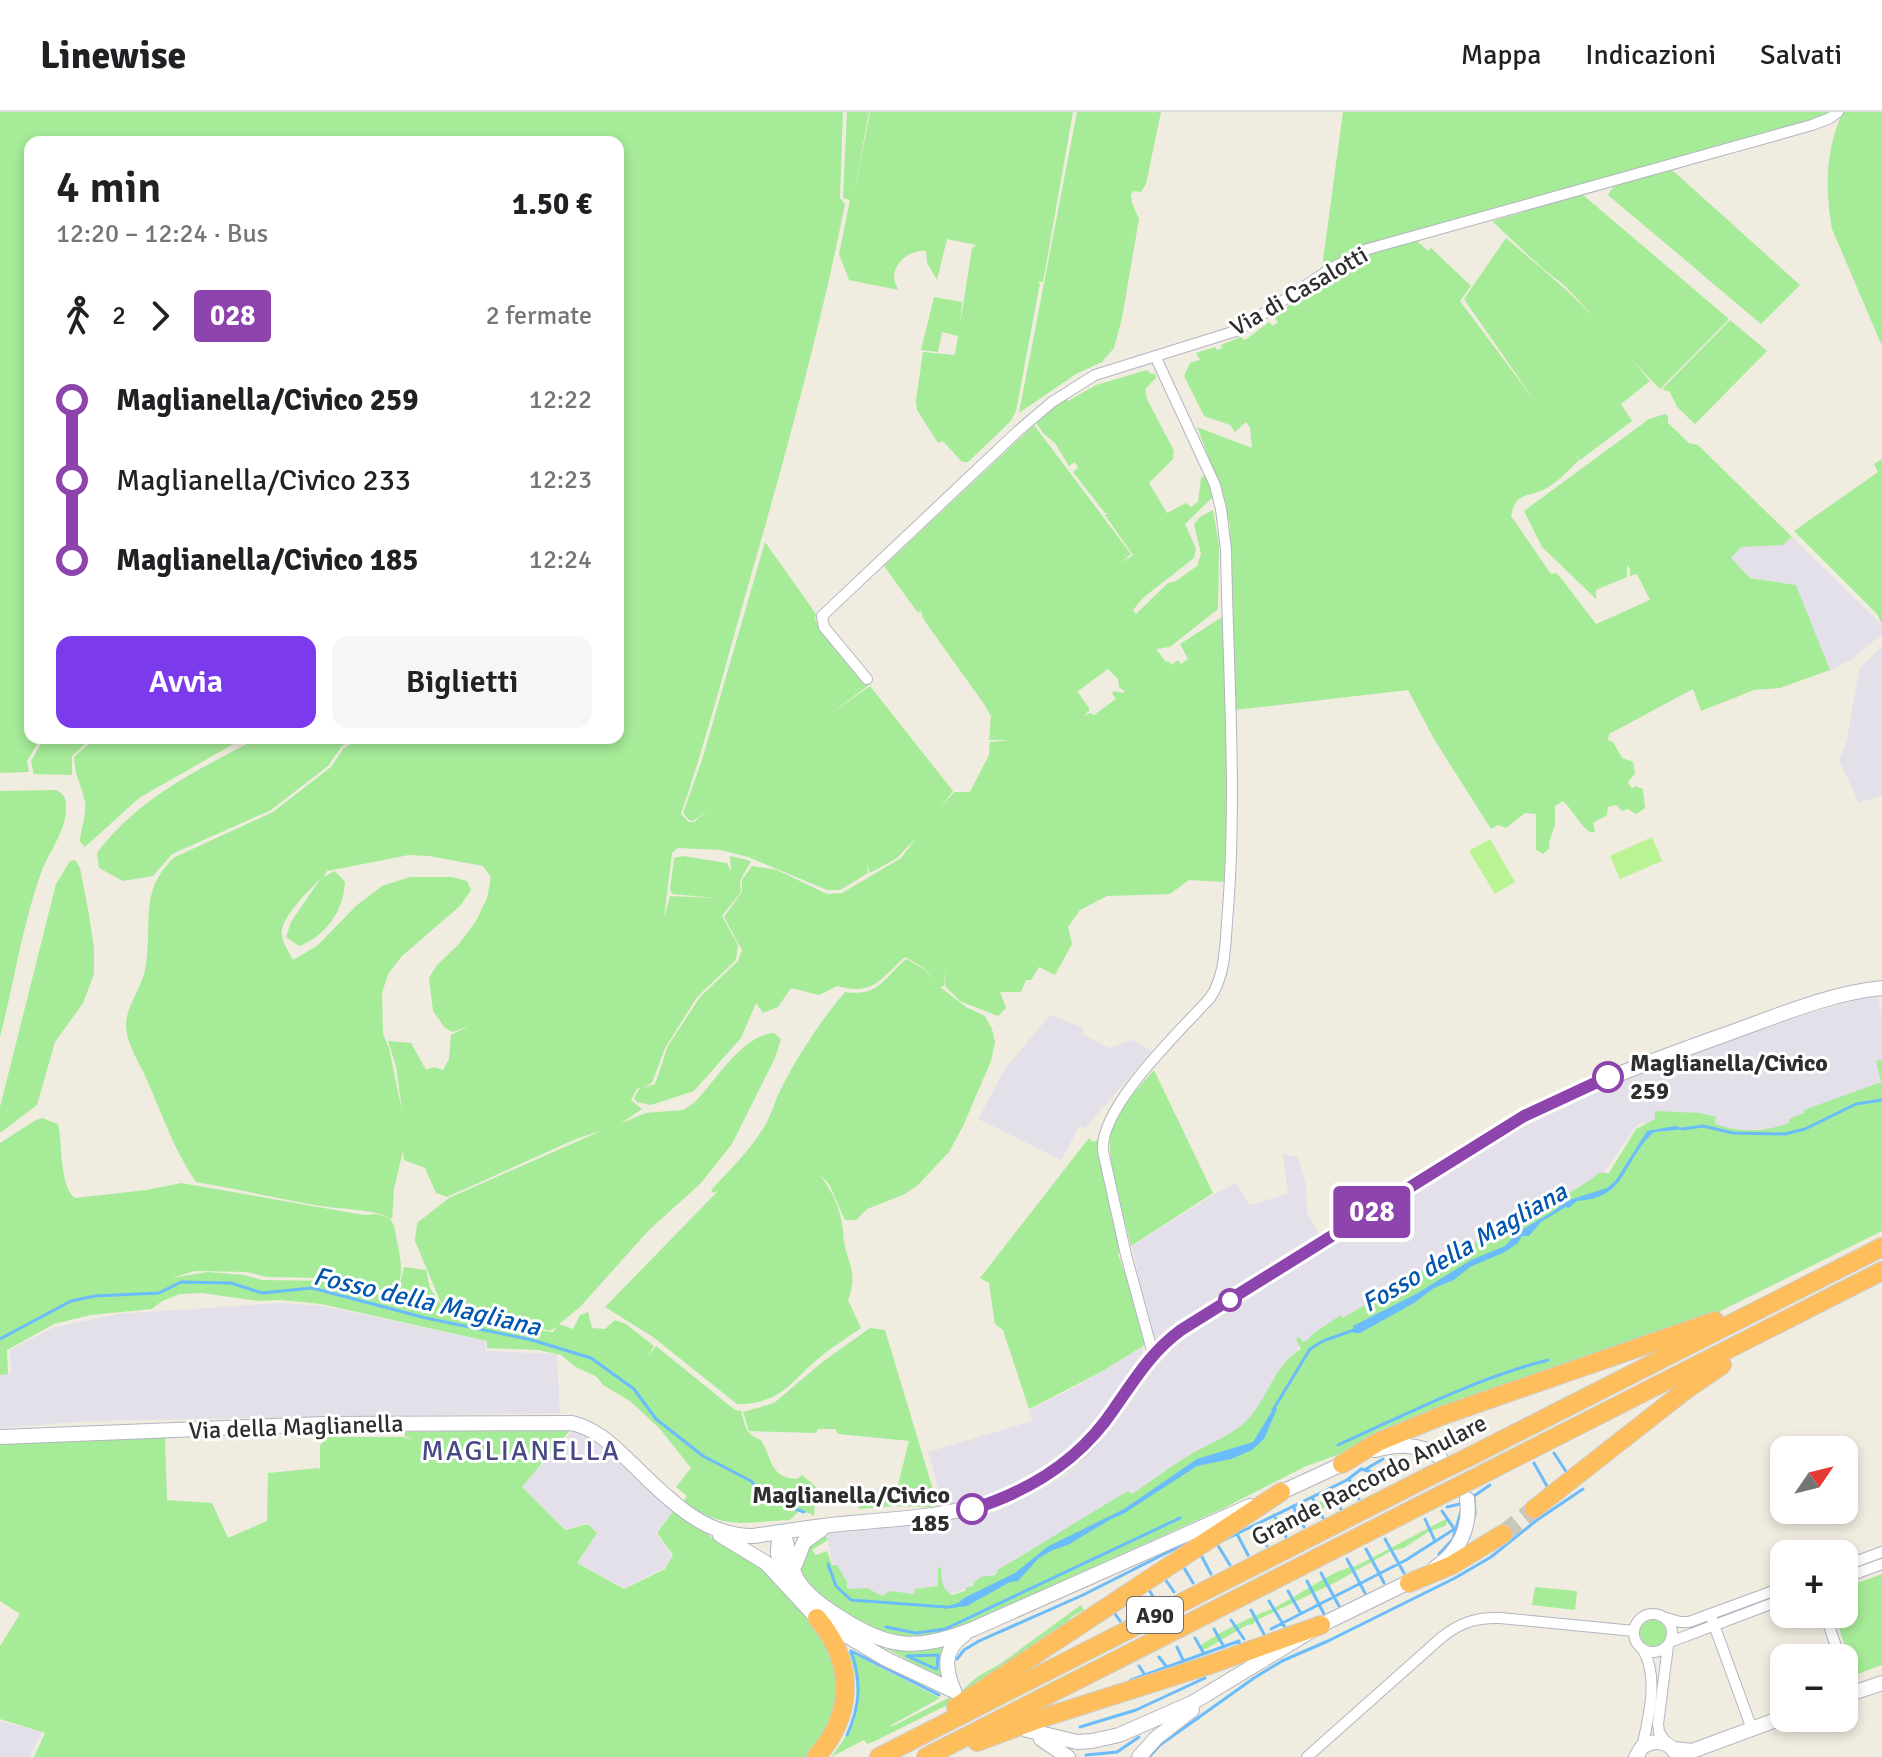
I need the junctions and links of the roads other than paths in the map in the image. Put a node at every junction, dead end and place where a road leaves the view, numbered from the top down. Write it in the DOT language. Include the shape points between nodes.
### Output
graph roads {
  1 [pos="1838,112"];
  2 [pos="1156,358"];
  3 [pos="867,679"];
  4 [pos="1882,988"];
  5 [pos="1882,1247"];
  6 [pos="1882,1271"];
  7 [pos="1764,1308"];
  8 [pos="1786,1320"];
  9 [pos="1153,1354"];
  10 [pos="0,1437"];
  11 [pos="1440,1457"];
  12 [pos="1342,1464"];
  13 [pos="1281,1492"];
  14 [pos="1467,1499"];
  15 [pos="1534,1509"];
  16 [pos="826,1526"];
  17 [pos="711,1527"];
  18 [pos="782,1532"];
  19 [pos="1503,1534"];
  20 [pos="1882,1552"];
  21 [pos="1858,1561"];
  22 [pos="1882,1564"];
  23 [pos="1858,1573"];
  24 [pos="790,1577"];
  25 [pos="1409,1583"];
  26 [pos="1770,1593"];
  27 [pos="1770,1603"];
  28 [pos="1663,1617"];
  29 [pos="817,1618"];
  30 [pos="1712,1619"];
  31 [pos="1321,1625"];
  32 [pos="973,1629"];
  33 [pos="1634,1631"];
  34 [pos="1669,1644"];
  35 [pos="1643,1650"];
  36 [pos="1229,1682"];
  37 [pos="1882,1683"];
  38 [pos="1858,1691"];
  39 [pos="1770,1722"];
  40 [pos="1752,1729"];
  41 [pos="915,1738"];
  42 [pos="1679,1751"];
  43 [pos="1637,1754"];
  44 [pos="816,1757"];
  45 [pos="879,1757"];
  46 [pos="926,1757"];
  47 [pos="937,1757"];
  48 [pos="1068,1757"];
  49 [pos="1139,1757"];
  50 [pos="1307,1757"];
  1 -- 2 [label="street, Via di Casalotti" via="1812,125 1368,249 1239,330"];
  2 -- 3 [label="street, Via di Casalotti" via="1095,375 1052,402 825,613 824,627"];
  2 -- 9 [label="street" via="1207,465 1221,509 1233,824 1218,984 1137,1081 1107,1124 1102,1141"];
  4 -- 9 [label="main road, Via della Maglianella" via="1791,1012 1627,1069 1524,1116 1181,1330"];
  5 -- 7 [label="highway, Grande Raccordo Anulare / A90"];
  6 -- 8 [label="highway, Grande Raccordo Anulare / A90"];
  7 -- 12 [label="highway" via="1441,1416 1378,1442"];
  7 -- 41 [label="highway, Grande Raccordo Anulare / A90, bridge"];
  8 -- 15 [label="highway" via="1703,1376"];
  8 -- 46 [label="highway, Grande Raccordo Anulare / A90, bridge"];
  9 -- 16 [label="main road, Via della Maglianella" via="1092,1439 1030,1486 959,1512"];
  10 -- 17 [label="main road, Via della Maglianella" via="324,1424 572,1423 603,1437 677,1505"];
  11 -- 12 [label="main road" via="1399,1445"];
  12 -- 13 [label="main road"];
  13 -- 32 [label="main road"];
  13 -- 41 [label="highway" via="976,1692"];
  14 -- 25 [label="main road" via="1467,1525 1455,1550"];
  16 -- 18 [label="main road, Via della Maglianella"];
  16 -- 24 [label="main road" via="804,1542"];
  17 -- 18 [label="main road, Via della Maglianella" via="746,1536"];
  17 -- 24 [label="main road"];
  18 -- 24 [label="main road" via="777,1556"];
  19 -- 25 [label="highway"];
  20 -- 21 [label="street"];
  22 -- 23 [label="street"];
  24 -- 29 [label="main road" via="800,1601"];
  24 -- 32 [label="main road" via="823,1606 878,1639 920,1645"];
  25 -- 31 [label="main road"];
  26 -- 30 [label="street"];
  27 -- 30 [label="street"];
  28 -- 30 [label="street" via="1685,1622"];
  28 -- 33 [label="street" via="1647,1615"];
  28 -- 34 [label="street" via="1671,1625"];
  29 -- 32 [label="main road" via="954,1691 947,1655 955,1641"];
  29 -- 44 [label="highway" via="838,1648 846,1686 839,1721"];
  30 -- 34 [label="street"];
  30 -- 40 [label="street"];
  31 -- 36 [label="main road"];
  31 -- 47 [label="highway"];
  33 -- 35 [label="street"];
  33 -- 50 [label="street" via="1500,1618 1469,1621 1446,1634"];
  34 -- 35 [label="street" via="1656,1653"];
  34 -- 42 [label="street" via="1658,1724 1659,1732"];
  35 -- 43 [label="street" via="1652,1675"];
  36 -- 48 [label="main road" via="1106,1739 1072,1741 1027,1730"];
  36 -- 49 [label="main road"];
  37 -- 38 [label="main road"];
  39 -- 40 [label="main road"];
  40 -- 42 [label="main road"];
  41 -- 45 [label="highway, Grande Raccordo Anulare / A90"];
  42 -- 43 [label="main road" via="1657,1741"];
}
